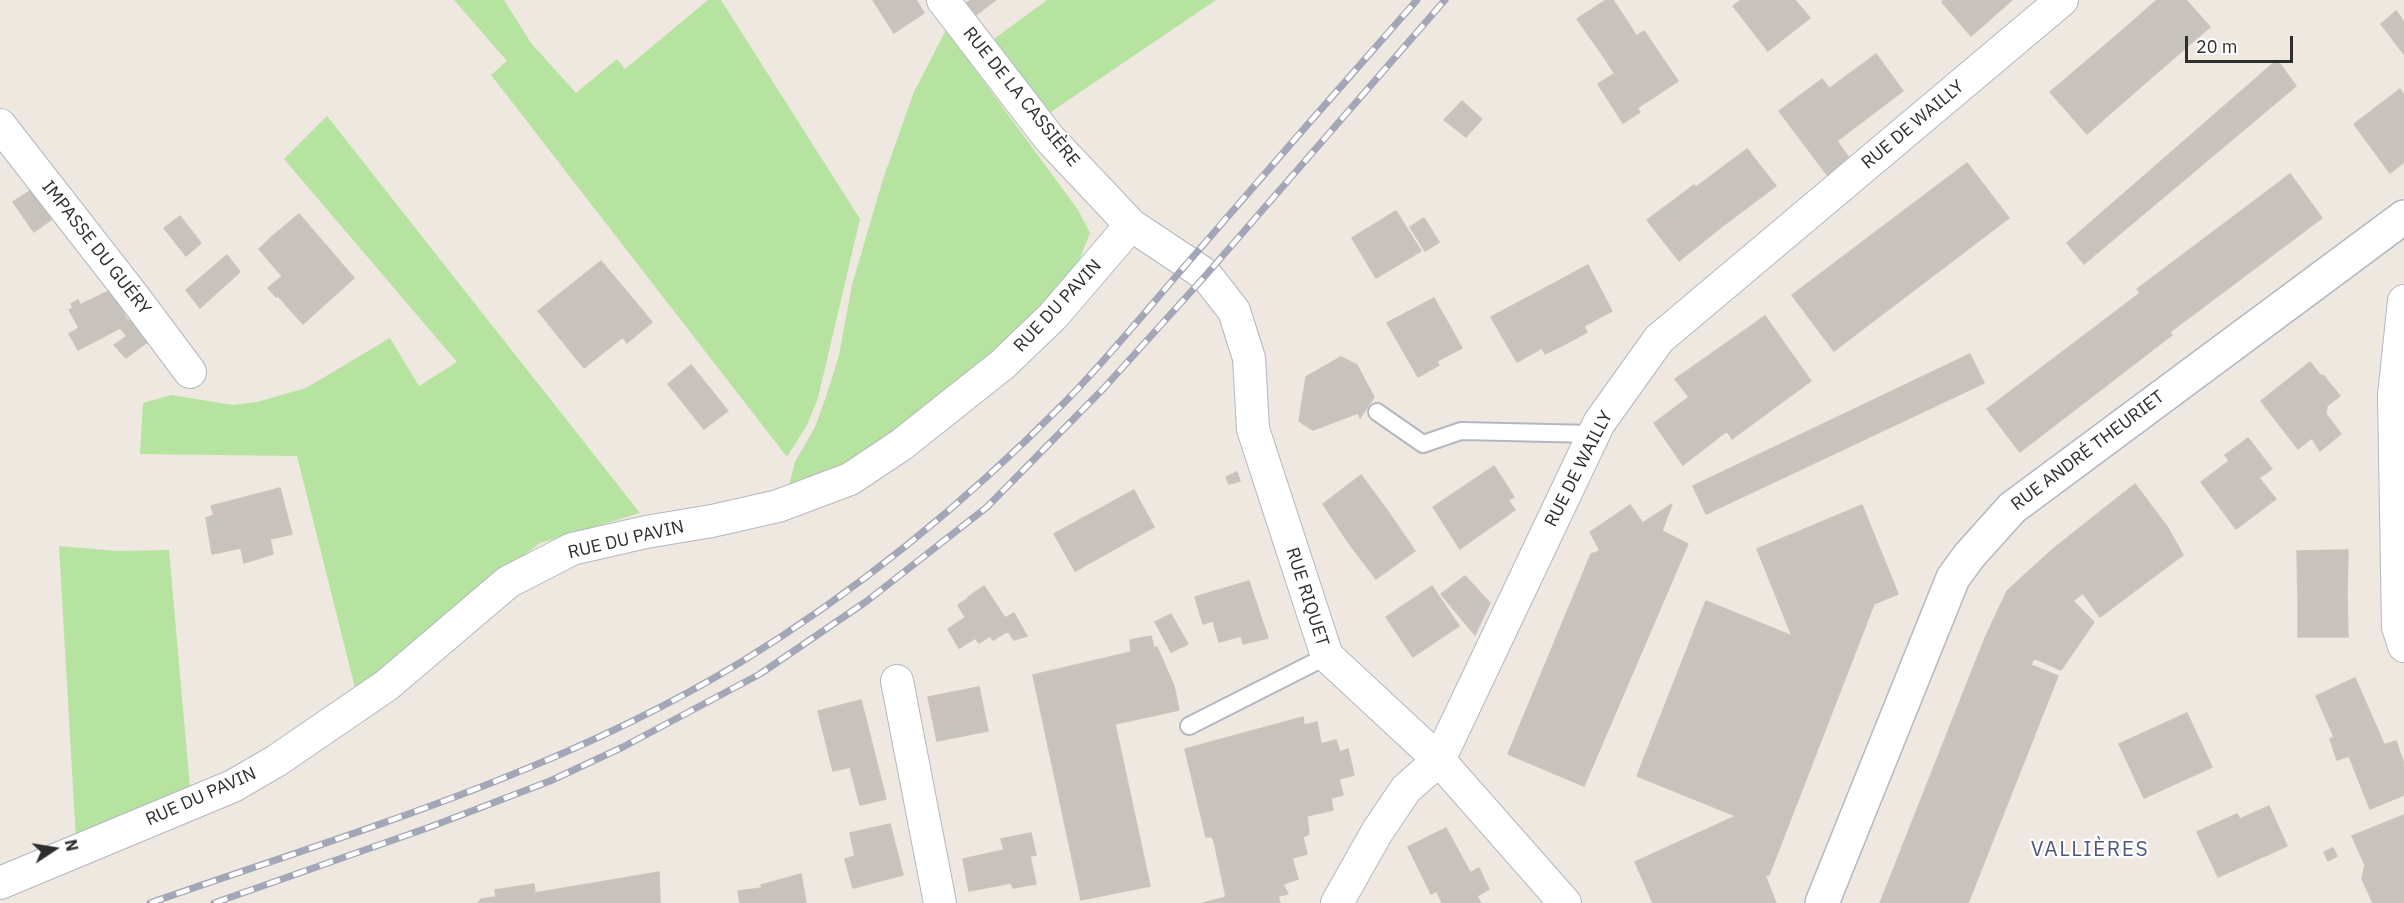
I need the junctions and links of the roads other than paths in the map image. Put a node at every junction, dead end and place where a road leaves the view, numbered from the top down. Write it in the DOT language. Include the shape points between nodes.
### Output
graph roads {
  1 [pos="944,0"];
  2 [pos="2062,0"];
  3 [pos="0,125"];
  4 [pos="2404,217"];
  5 [pos="1131,225"];
  6 [pos="2404,301"];
  7 [pos="1234,311"];
  8 [pos="190,372"];
  9 [pos="1377,412"];
  10 [pos="1594,434"];
  11 [pos="2404,646"];
  12 [pos="1326,656"];
  13 [pos="897,681"];
  14 [pos="1189,726"];
  15 [pos="1438,760"];
  16 [pos="0,883"];
  17 [pos="940,903"];
  18 [pos="1337,903"];
  19 [pos="1565,903"];
  20 [pos="1822,903"];
  1 -- 5 [label="street, RUE DE LA CASSIÈRE" via="1049,138"];
  2 -- 10 [label="street, RUE DE WAILLY" via="1659,339"];
  3 -- 8 [label="street, IMPASSE DU GUÉRY"];
  4 -- 20 [label="street, RUE ANDRÉ THEURIET" via="2012,508 1969,556 1953,578"];
  5 -- 7 [label="street, RUE DE LA CASSIÈRE" via="1206,275"];
  5 -- 16 [label="street, RUE DU PAVIN" via="1053,316 1003,364 901,445 850,479 778,506 572,549 508,582 387,685 276,761 233,786"];
  6 -- 11 [label="street" via="2394,395 2398,627"];
  7 -- 12 [label="street, RUE RIQUET" via="1249,358 1253,429"];
  9 -- 10 [label="lane" via="1423,444 1461,431"];
  10 -- 15 [label="street, RUE DE WAILLY"];
  12 -- 14 [label="lane"];
  12 -- 15 [label="street, RUE RIQUET"];
  13 -- 17 [label="street"];
  15 -- 18 [label="street, RUE DE WAILLY" via="1406,789"];
  15 -- 19 [label="street, RUE RIQUET"];
}
